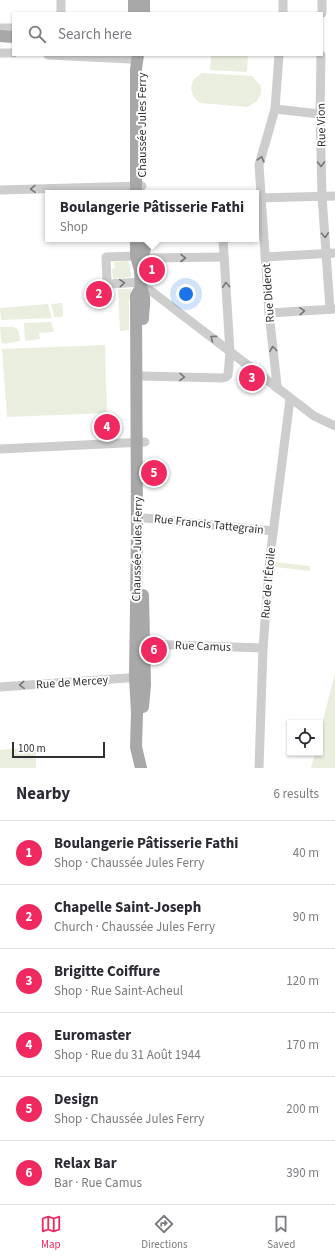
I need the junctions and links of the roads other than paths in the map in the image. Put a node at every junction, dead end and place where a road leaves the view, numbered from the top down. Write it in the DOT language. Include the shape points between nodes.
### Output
graph roads {
  1 [pos="61,0"];
  2 [pos="134,0"];
  3 [pos="144,0"];
  4 [pos="284,0"];
  5 [pos="322,0"];
  6 [pos="61,12"];
  7 [pos="134,12"];
  8 [pos="144,12"];
  9 [pos="283,12"];
  10 [pos="322,12"];
  11 [pos="0,28"];
  12 [pos="12,28"];
  13 [pos="0,36"];
  14 [pos="12,37"];
  15 [pos="0,44"];
  16 [pos="12,44"];
  17 [pos="0,53"];
  18 [pos="12,53"];
  19 [pos="64,56"];
  20 [pos="279,56"];
  21 [pos="321,56"];
  22 [pos="138,57"];
  23 [pos="274,109"];
  24 [pos="320,114"];
  25 [pos="0,190"];
  26 [pos="139,190"];
  27 [pos="322,196"];
  28 [pos="335,196"];
  29 [pos="259,198"];
  30 [pos="137,242"];
  31 [pos="145,242"];
  32 [pos="223,242"];
  33 [pos="330,253"];
  34 [pos="140,257"];
  35 [pos="224,257"];
  36 [pos="265,257"];
  37 [pos="141,285"];
  38 [pos="332,309"];
  39 [pos="269,313"];
  40 [pos="230,352"];
  41 [pos="143,376"];
  42 [pos="277,388"];
  43 [pos="290,399"];
  44 [pos="335,426"];
  45 [pos="141,442"];
  46 [pos="0,449"];
  47 [pos="145,518"];
  48 [pos="273,531"];
  49 [pos="144,644"];
  50 [pos="262,648"];
  51 [pos="140,677"];
  52 [pos="0,687"];
  53 [pos="259,768"];
  1 -- 6 [label="street"];
  2 -- 7 [label="main road"];
  3 -- 8 [label="main road"];
  4 -- 9 [label="street"];
  5 -- 10 [label="street"];
  11 -- 12 [label="street"];
  13 -- 14 [label="main road"];
  15 -- 16 [label="main road"];
  17 -- 18 [label="street"];
  19 -- 22 [label="street" via="130,60"];
  20 -- 23 [label="street, Rue Diderot"];
  21 -- 24 [label="street, Rue Vion"];
  22 -- 26 [label="main road, Chaussée Jules Ferry" via="136,69"];
  23 -- 24 [label="street"];
  29 -- 23 [label="street, Rue Diderot, one-way" via="259,165"];
  24 -- 27 [label="street, Rue Vion, one-way"];
  26 -- 25 [label="street, one-way"];
  27 -- 28 [label="street"];
  27 -- 29 [label="street"];
  27 -- 33 [label="street, Rue Vion, one-way"];
  29 -- 36 [label="street, Rue Diderot"];
  30 -- 34 [label="main road, Chaussée Jules Ferry"];
  31 -- 34 [label="main road, Chaussée Jules Ferry"];
  32 -- 35 [label="street"];
  33 -- 36 [label="street"];
  33 -- 38 [label="street, Rue Vion"];
  34 -- 35 [label="street, one-way"];
  34 -- 37 [label="main road, Chaussée Jules Ferry"];
  34 -- 37 [label="street, one-way" via="102,257 107,283"];
  40 -- 35 [label="street, one-way"];
  36 -- 39 [label="street, Rue Diderot"];
  40 -- 37 [label="street, one-way"];
  37 -- 41 [label="main road" via="145,299"];
  37 -- 45 [label="main road, Chaussée Jules Ferry" via="136,296"];
  39 -- 38 [label="street, one-way"];
  42 -- 39 [label="street, Rue Diderot, one-way"];
  41 -- 40 [label="street, one-way" via="226,377 229,372"];
  40 -- 42 [label="street"];
  41 -- 45 [label="main road"];
  42 -- 43 [label="street"];
  43 -- 44 [label="street" via="314,416"];
  43 -- 48 [label="street, Rue de l'Étoile"];
  45 -- 46 [label="street"];
  45 -- 47 [label="main road, Chaussée Jules Ferry" via="145,458"];
  45 -- 51 [label="main road, Chaussée Jules Ferry" via="137,599"];
  47 -- 48 [label="street, Rue Francis Tattegrain"];
  47 -- 49 [label="main road, Chaussée Jules Ferry"];
  48 -- 50 [label="street, Rue de l'Étoile"];
  49 -- 50 [label="street, Rue Camus"];
  49 -- 51 [label="main road, Chaussée Jules Ferry"];
  50 -- 53 [label="street, Rue de l'Étoile"];
  51 -- 51 [label="main road, Chaussée Jules Ferry" via="136,747 141,768 145,686"];
  51 -- 52 [label="street, Rue de Mercey, one-way"];
}
